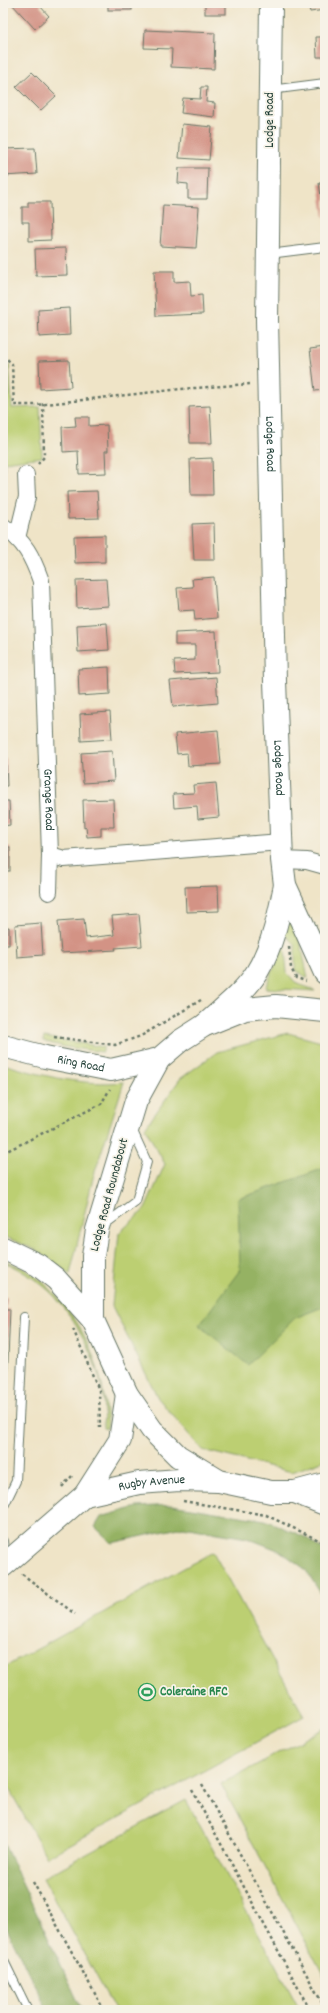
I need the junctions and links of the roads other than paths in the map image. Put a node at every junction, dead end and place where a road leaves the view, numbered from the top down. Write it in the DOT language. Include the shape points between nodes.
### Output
graph roads {
  1 [pos="271,3"];
  2 [pos="325,83"];
  3 [pos="270,90"];
  4 [pos="325,247"];
  5 [pos="269,254"];
  6 [pos="26,475"];
  7 [pos="3,526"];
  8 [pos="17,538"];
  9 [pos="281,851"];
  10 [pos="50,855"];
  11 [pos="325,866"];
  12 [pos="286,885"];
  13 [pos="49,892"];
  14 [pos="317,977"];
  15 [pos="325,1011"];
  16 [pos="205,1025"];
  17 [pos="3,1046"];
  18 [pos="159,1059"];
  19 [pos="129,1124"];
  20 [pos="97,1230"];
  21 [pos="3,1248"];
  22 [pos="24,1317"];
  23 [pos="93,1320"];
  24 [pos="127,1394"];
  25 [pos="219,1481"];
  26 [pos="325,1484"];
  27 [pos="295,1492"];
  28 [pos="85,1495"];
  29 [pos="325,1504"];
  30 [pos="3,1508"];
  31 [pos="3,1541"];
  32 [pos="10,1568"];
  33 [pos="3,1959"];
  34 [pos="28,2010"];
  1 -- 3 [label="main road, Lodge Road"];
  2 -- 3 [label="lane"];
  3 -- 5 [label="main road, Lodge Road"];
  4 -- 5 [label="lane"];
  5 -- 9 [label="main road, Lodge Road" via="268,384"];
  6 -- 8 [label="street" via="27,497"];
  7 -- 8 [label="street, Grange Road"];
  8 -- 10 [label="street, Grange Road" via="32,556 41,581"];
  9 -- 10 [label="street" via="64,859"];
  9 -- 11 [label="street"];
  9 -- 12 [label="main road, Lodge Road"];
  10 -- 13 [label="street, Grange Road"];
  12 -- 14 [label="main road, Lodge Road"];
  12 -- 16 [label="main road, Lodge Road" via="274,933 256,973"];
  15 -- 16 [label="main road, Lodge Road Roundabout" via="276,1006 245,1008"];
  16 -- 18 [label="main road, Lodge Road Roundabout"];
  17 -- 18 [label="main road, Ring Road" via="111,1070"];
  18 -- 19 [label="main road, Lodge Road Roundabout" via="136,1101"];
  19 -- 20 [label="main road, Lodge Road Roundabout"];
  19 -- 20 [label="lane" via="147,1162 136,1200"];
  20 -- 23 [label="main road, Lodge Road Roundabout" via="93,1256"];
  21 -- 23 [label="main road" via="38,1265 56,1279"];
  22 -- 30 [label="lane" via="16,1481"];
  23 -- 24 [label="main road, Lodge Road Roundabout"];
  24 -- 25 [label="main road, Lodge Road Roundabout" via="152,1430 178,1456"];
  24 -- 28 [label="main road, Rugby Avenue" via="120,1440"];
  25 -- 27 [label="main road, Lodge Road Roundabout" via="271,1492"];
  25 -- 28 [label="main road, Rugby Avenue" via="139,1483"];
  26 -- 27 [label="main road, Lodge Road Roundabout"];
  27 -- 29 [label="main road"];
  28 -- 32 [label="main road, Rugby Avenue"];
  31 -- 32 [label="lane"];
  33 -- 34 [label="lane"];
}
